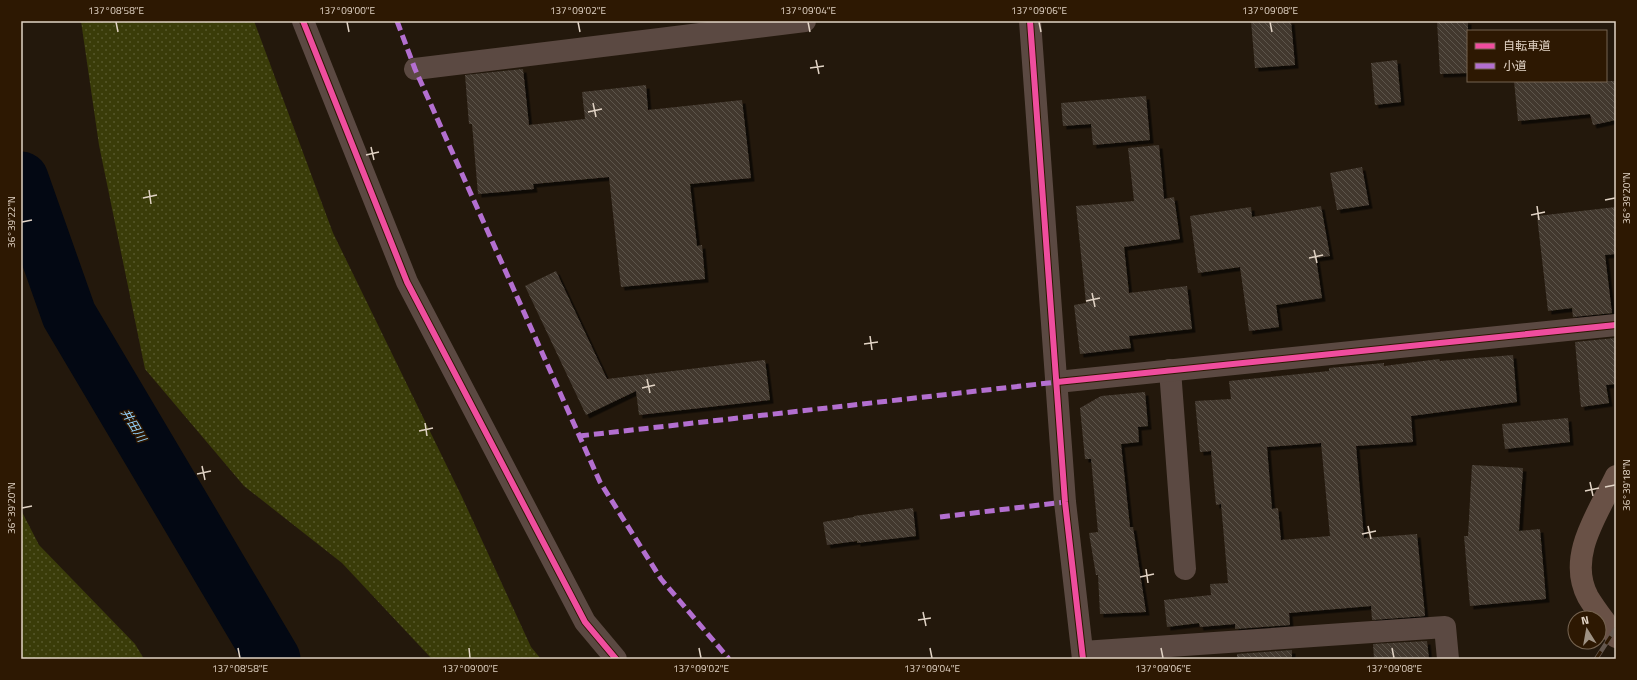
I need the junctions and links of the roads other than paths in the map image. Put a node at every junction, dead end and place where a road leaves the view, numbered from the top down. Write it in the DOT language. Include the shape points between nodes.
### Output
graph roads {
  1 [pos="303,21"];
  2 [pos="805,21"];
  3 [pos="1030,21"];
  4 [pos="415,69"];
  5 [pos="1616,325"];
  6 [pos="1170,370"];
  7 [pos="1057,382"];
  8 [pos="1616,476"];
  9 [pos="1185,569"];
  10 [pos="1616,637"];
  11 [pos="1083,656"];
  12 [pos="616,659"];
  13 [pos="1448,659"];
  1 -- 12 [label="street" via="407,282 585,622"];
  2 -- 4 [label="street"];
  3 -- 7 [label="street"];
  5 -- 6 [label="street"];
  6 -- 7 [label="street"];
  6 -- 9 [label="street"];
  7 -- 11 [label="street" via="1065,502"];
  8 -- 10 [label="main road" via="1585,540 1580,571 1588,596"];
  11 -- 13 [label="street" via="1445,627"];
}
